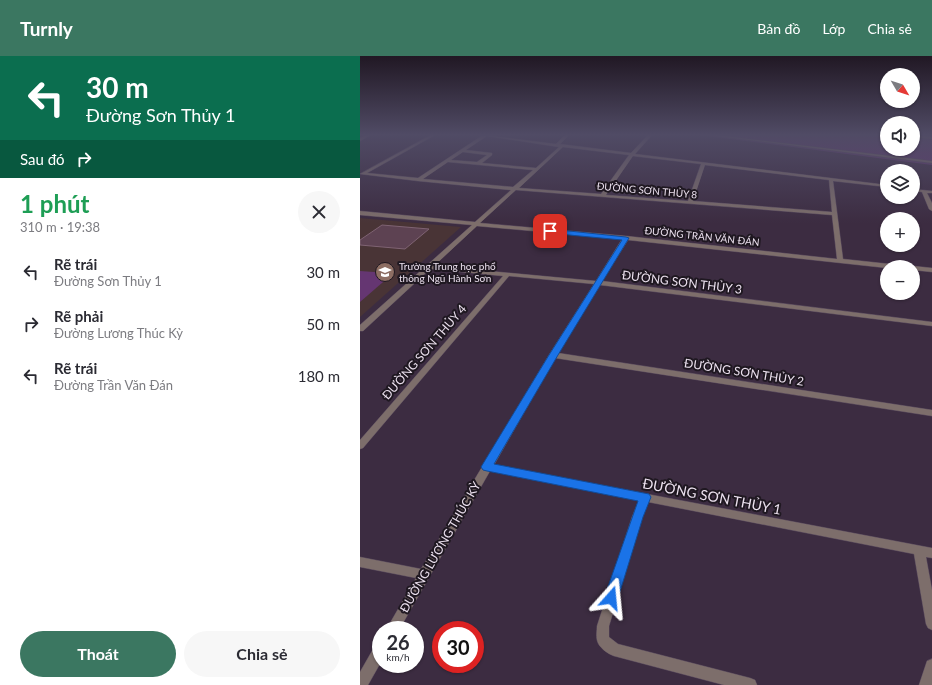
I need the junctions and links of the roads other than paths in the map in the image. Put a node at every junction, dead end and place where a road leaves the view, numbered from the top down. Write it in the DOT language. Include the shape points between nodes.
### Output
graph roads {
  1 [pos="380,164"];
  2 [pos="442,164"];
  3 [pos="483,164"];
  4 [pos="541,164"];
  5 [pos="625,164"];
  6 [pos="704,164"];
  7 [pos="715,164"];
  8 [pos="537,169"];
  9 [pos="361,175"];
  10 [pos="830,179"];
  11 [pos="418,180"];
  12 [pos="880,185"];
  13 [pos="515,189"];
  14 [pos="920,191"];
  15 [pos="924,191"];
  16 [pos="932,192"];
  17 [pos="603,195"];
  18 [pos="690,202"];
  19 [pos="932,209"];
  20 [pos="360,213"];
  21 [pos="834,214"];
  22 [pos="474,224"];
  23 [pos="626,238"];
  24 [pos="840,261"];
  25 [pos="880,265"];
  26 [pos="429,267"];
  27 [pos="920,269"];
  28 [pos="932,270"];
  29 [pos="507,275"];
  30 [pos="599,283"];
  31 [pos="932,324"];
  32 [pos="360,329"];
  33 [pos="553,355"];
  34 [pos="932,413"];
  35 [pos="360,446"];
  36 [pos="487,467"];
  37 [pos="645,497"];
  38 [pos="919,551"];
  39 [pos="932,553"];
  40 [pos="360,562"];
  41 [pos="424,575"];
  42 [pos="397,621"];
  43 [pos="932,624"];
  44 [pos="372,664"];
  45 [pos="932,666"];
  46 [pos="360,685"];
  47 [pos="750,685"];
  48 [pos="926,685"];
  1 -- 9 [label="street"];
  2 -- 11 [label="street"];
  3 -- 8 [label="street"];
  4 -- 8 [label="street"];
  5 -- 17 [label="street"];
  6 -- 18 [label="street"];
  7 -- 10 [label="street"];
  8 -- 13 [label="street"];
  9 -- 11 [label="street, ĐƯỜNG SƠN THỦY 8"];
  10 -- 12 [label="street"];
  10 -- 21 [label="street"];
  11 -- 13 [label="street, ĐƯỜNG SƠN THỦY 8"];
  13 -- 17 [label="street, ĐƯỜNG SƠN THỦY 8"];
  13 -- 22 [label="street"];
  14 -- 15 [label="street"];
  15 -- 16 [label="street"];
  15 -- 19 [label="street"];
  17 -- 18 [label="street, ĐƯỜNG SƠN THỦY 8"];
  18 -- 21 [label="street, ĐƯỜNG SƠN THỦY 8"];
  20 -- 22 [label="street, ĐƯỜNG TRẦN VĂN ĐÁN"];
  21 -- 24 [label="street"];
  22 -- 23 [label="street, ĐƯỜNG TRẦN VĂN ĐÁN"];
  22 -- 26 [label="street"];
  23 -- 24 [label="street, ĐƯỜNG TRẦN VĂN ĐÁN"];
  23 -- 30 [label="street, ĐƯỜNG LƯƠNG THÚC KỲ"];
  24 -- 25 [label="street, ĐƯỜNG TRẦN VĂN ĐÁN"];
  26 -- 29 [label="street, ĐƯỜNG SƠN THỦY 3"];
  26 -- 32 [label="street"];
  27 -- 28 [label="street"];
  29 -- 30 [label="street, ĐƯỜNG SƠN THỦY 3"];
  29 -- 35 [label="street, ĐƯỜNG SƠN THỦY 4"];
  30 -- 31 [label="street, ĐƯỜNG SƠN THỦY 3"];
  30 -- 33 [label="street, ĐƯỜNG LƯƠNG THÚC KỲ"];
  33 -- 34 [label="street, ĐƯỜNG SƠN THỦY 2"];
  33 -- 36 [label="street, ĐƯỜNG LƯƠNG THÚC KỲ"];
  36 -- 37 [label="street, ĐƯỜNG SƠN THỦY 1"];
  36 -- 41 [label="street, ĐƯỜNG LƯƠNG THÚC KỲ"];
  37 -- 38 [label="street, ĐƯỜNG SƠN THỦY 1"];
  37 -- 47 [label="street" via="602,626 603,640 614,650"];
  38 -- 39 [label="street, ĐƯỜNG SƠN THỦY 1"];
  38 -- 43 [label="street"];
  40 -- 41 [label="street"];
  41 -- 42 [label="street, ĐƯỜNG LƯƠNG THÚC KỲ"];
  44 -- 46 [label="street"];
  45 -- 48 [label="street"];
}
